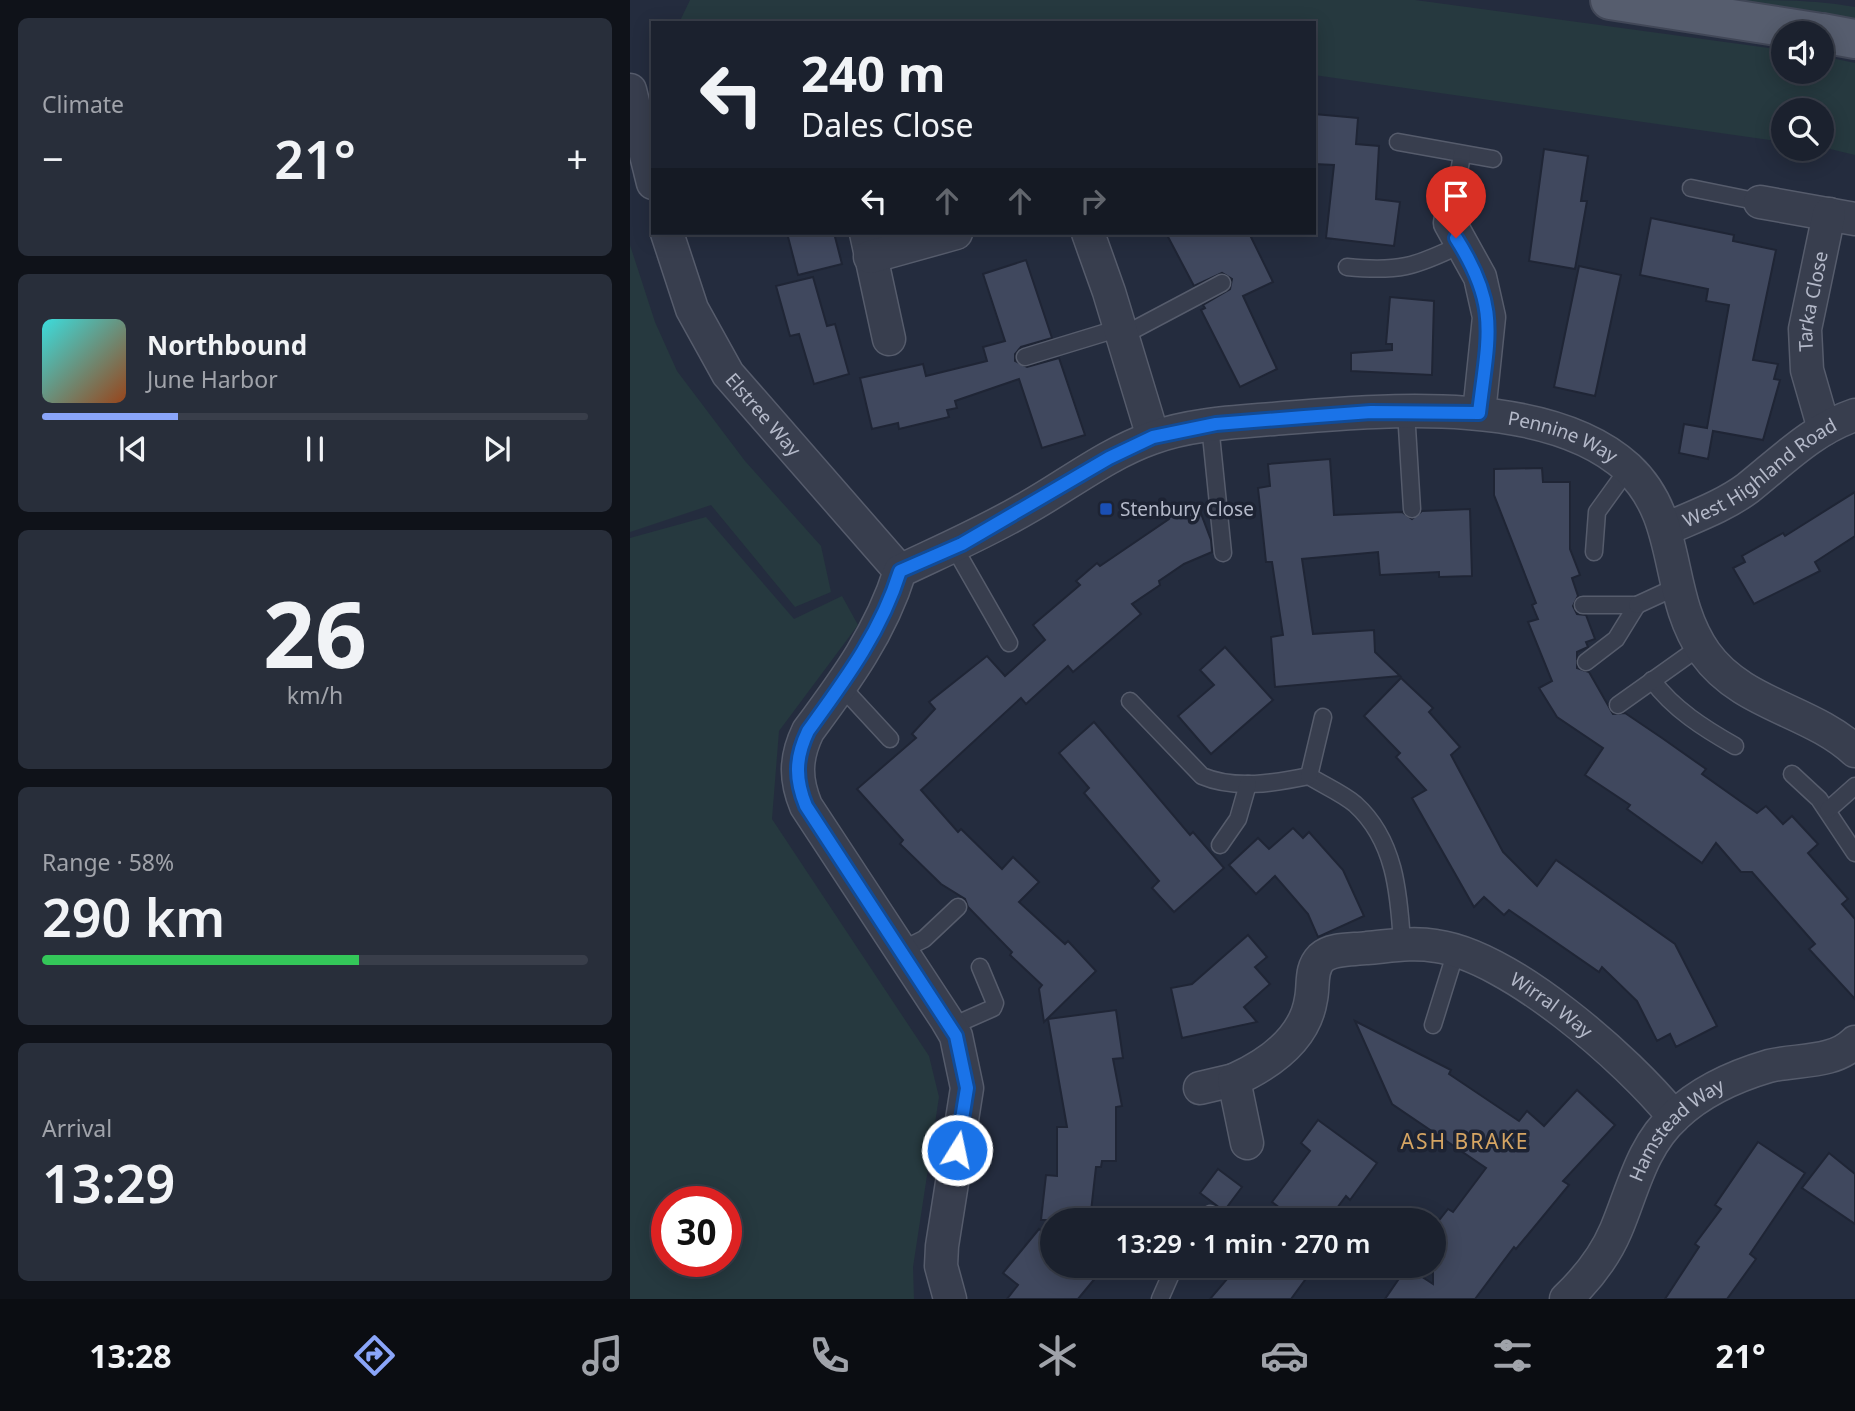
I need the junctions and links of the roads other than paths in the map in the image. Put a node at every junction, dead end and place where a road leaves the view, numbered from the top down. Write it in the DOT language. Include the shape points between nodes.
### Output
graph roads {
  1 [pos="1610,0"];
  2 [pos="1771,25"];
  3 [pos="1834,35"];
  4 [pos="1855,39"];
  5 [pos="630,90"];
  6 [pos="1398,142"];
  7 [pos="1462,155"];
  8 [pos="1493,159"];
  9 [pos="651,175"];
  10 [pos="1691,188"];
  11 [pos="1454,200"];
  12 [pos="1760,202"];
  13 [pos="1842,216"];
  14 [pos="668,235"];
  15 [pos="941,235"];
  16 [pos="1088,235"];
  17 [pos="868,245"];
  18 [pos="1460,245"];
  19 [pos="1347,267"];
  20 [pos="1222,283"];
  21 [pos="1121,332"];
  22 [pos="889,339"];
  23 [pos="1025,356"];
  24 [pos="1406,411"];
  25 [pos="1479,413"];
  26 [pos="1855,415"];
  27 [pos="1210,425"];
  28 [pos="1824,429"];
  29 [pos="1153,437"];
  30 [pos="1628,469"];
  31 [pos="1412,509"];
  32 [pos="1666,529"];
  33 [pos="954,547"];
  34 [pos="1594,551"];
  35 [pos="1223,553"];
  36 [pos="900,571"];
  37 [pos="1676,587"];
  38 [pos="1583,605"];
  39 [pos="1637,605"];
  40 [pos="1009,643"];
  41 [pos="1701,646"];
  42 [pos="1586,662"];
  43 [pos="1653,680"];
  44 [pos="841,686"];
  45 [pos="1130,701"];
  46 [pos="1618,705"];
  47 [pos="1323,717"];
  48 [pos="890,739"];
  49 [pos="1735,746"];
  50 [pos="1855,751"];
  51 [pos="1792,774"];
  52 [pos="1309,776"];
  53 [pos="1248,784"];
  54 [pos="1855,786"];
  55 [pos="1828,810"];
  56 [pos="1220,845"];
  57 [pos="1855,853"];
  58 [pos="958,908"];
  59 [pos="1402,943"];
  60 [pos="900,951"];
  61 [pos="1456,951"];
  62 [pos="980,967"];
  63 [pos="1433,1025"];
  64 [pos="950,1027"];
  65 [pos="1852,1054"];
  66 [pos="1234,1080"];
  67 [pos="1200,1088"];
  68 [pos="1674,1117"];
  69 [pos="1247,1143"];
  70 [pos="1169,1278"];
  71 [pos="950,1299"];
  72 [pos="1160,1299"];
  73 [pos="1566,1299"];
  1 -- 2 [label="main road"];
  3 -- 4 [label="main road"];
  5 -- 9 [label="street"];
  6 -- 7 [label="lane"];
  7 -- 8 [label="lane"];
  7 -- 11 [label="lane"];
  10 -- 12 [label="lane"];
  11 -- 18 [label="street" via="1450,223"];
  12 -- 13 [label="street, Tarka Close"];
  13 -- 28 [label="street, Tarka Close" via="1805,329 1807,370"];
  14 -- 36 [label="street, Elstree Way" via="692,309 728,374"];
  15 -- 17 [label="street"];
  16 -- 21 [label="street"];
  17 -- 22 [label="street"];
  18 -- 19 [label="lane" via="1405,268"];
  18 -- 25 [label="street" via="1480,277 1489,317"];
  20 -- 21 [label="lane"];
  21 -- 23 [label="lane"];
  21 -- 29 [label="street"];
  24 -- 25 [label="street, Pennine Way"];
  24 -- 27 [label="street, Pennine Way"];
  24 -- 31 [label="lane"];
  25 -- 30 [label="street, Pennine Way" via="1571,435 1593,444"];
  26 -- 28 [label="street, West Highland Road"];
  27 -- 29 [label="street, Pennine Way"];
  27 -- 35 [label="lane"];
  28 -- 32 [label="street, West Highland Road" via="1746,489"];
  29 -- 33 [label="street, Pennine Way"];
  30 -- 32 [label="street, Pennine Way" via="1657,506"];
  30 -- 34 [label="lane" via="1597,512"];
  32 -- 37 [label="street, Pennine Way"];
  33 -- 36 [label="street, Pennine Way"];
  33 -- 40 [label="lane"];
  36 -- 44 [label="street" via="889,607"];
  37 -- 39 [label="lane"];
  37 -- 41 [label="street, Pennine Way"];
  38 -- 39 [label="lane"];
  39 -- 42 [label="lane" via="1616,639"];
  41 -- 43 [label="lane"];
  41 -- 50 [label="street, Pennine Way" via="1738,685 1827,730"];
  43 -- 46 [label="lane"];
  43 -- 49 [label="lane" via="1668,699"];
  44 -- 48 [label="lane"];
  44 -- 60 [label="street" via="802,743 798,787"];
  45 -- 53 [label="lane" via="1202,776 1214,782"];
  47 -- 52 [label="lane"];
  51 -- 55 [label="lane"];
  52 -- 53 [label="lane"];
  52 -- 59 [label="lane" via="1354,804 1387,849 1395,873"];
  53 -- 56 [label="lane" via="1238,818"];
  54 -- 55 [label="lane"];
  55 -- 57 [label="lane"];
  58 -- 60 [label="lane" via="924,939"];
  59 -- 61 [label="street, Wirral Way"];
  59 -- 66 [label="street, Wirral Way" via="1324,956 1313,974 1311,1002 1299,1031 1261,1068"];
  60 -- 64 [label="street"];
  61 -- 63 [label="lane"];
  61 -- 68 [label="street, Wirral Way" via="1490,965 1560,1010 1615,1055"];
  62 -- 64 [label="lane" via="993,1008"];
  64 -- 71 [label="street" via="967,1088 942,1246 941,1266"];
  65 -- 68 [label="street, Hamstead Way" via="1745,1074 1697,1098"];
  66 -- 67 [label="street, Wirral Way"];
  66 -- 69 [label="street"];
  68 -- 73 [label="street, Hamstead Way" via="1641,1164 1604,1254"];
  70 -- 72 [label="lane"];
}
